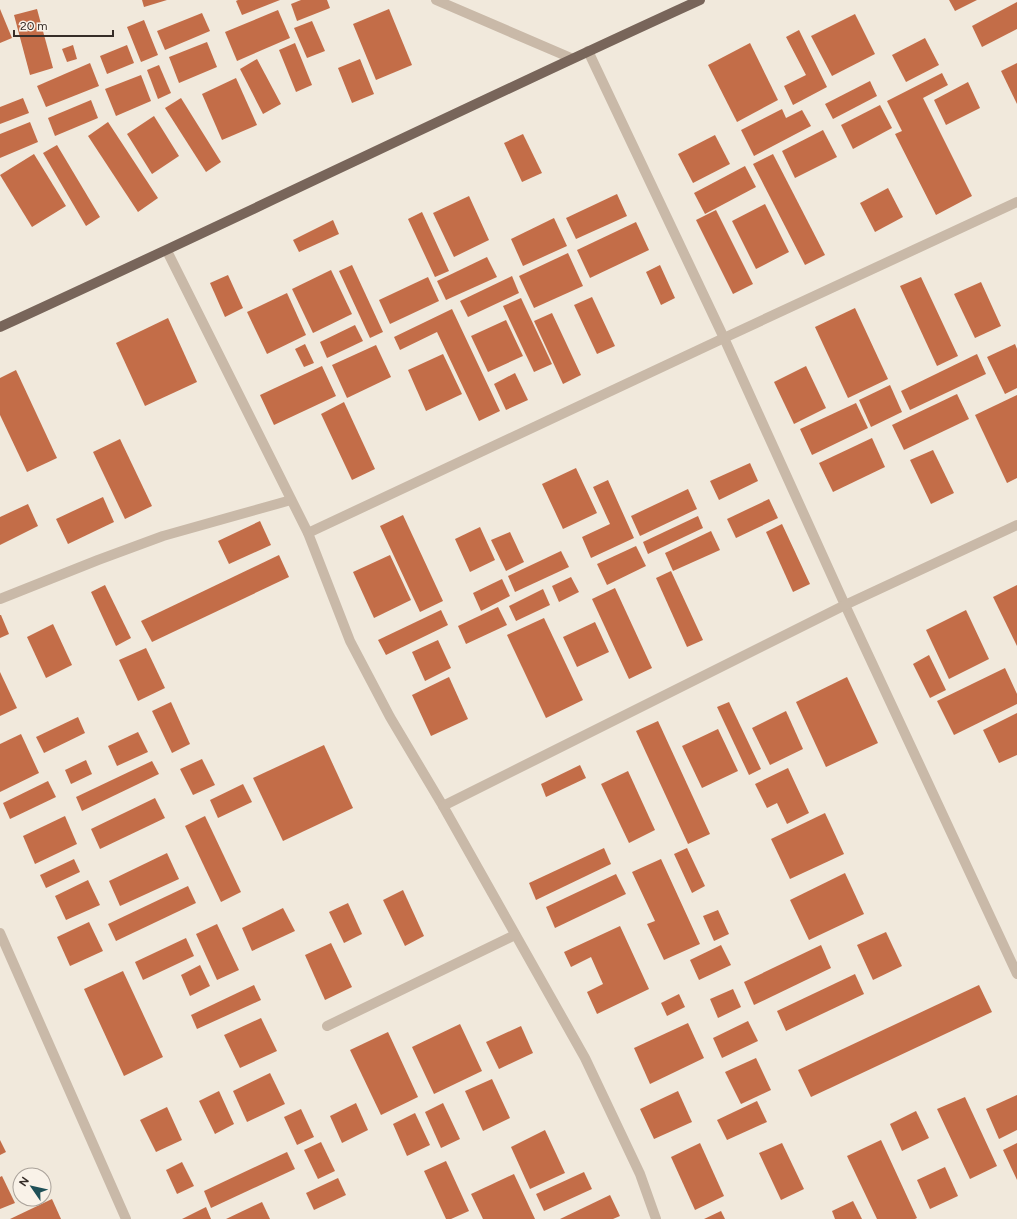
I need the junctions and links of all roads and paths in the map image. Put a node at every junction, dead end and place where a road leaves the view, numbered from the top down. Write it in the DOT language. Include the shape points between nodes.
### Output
graph roads {
  1 [pos="436,0"];
  2 [pos="700,0"];
  3 [pos="588,51"];
  4 [pos="571,58"];
  5 [pos="1017,202"];
  6 [pos="167,251"];
  7 [pos="0,328"];
  8 [pos="724,338"];
  9 [pos="291,500"];
  10 [pos="1017,525"];
  11 [pos="308,533"];
  12 [pos="0,599"];
  13 [pos="845,605"];
  14 [pos="443,806"];
  15 [pos="0,933"];
  16 [pos="515,935"];
  17 [pos="1017,974"];
  18 [pos="327,1026"];
  19 [pos="126,1219"];
  20 [pos="656,1219"];
  1 -- 4 [label="street"];
  2 -- 3 [label="main road"];
  3 -- 4 [label="main road"];
  3 -- 8 [label="street"];
  4 -- 6 [label="main road"];
  5 -- 8 [label="street"];
  6 -- 7 [label="main road"];
  6 -- 9 [label="street"];
  8 -- 11 [label="street"];
  8 -- 13 [label="street"];
  9 -- 11 [label="street"];
  9 -- 12 [label="street" via="163,536"];
  10 -- 13 [label="street"];
  11 -- 14 [label="street" via="350,641 390,717"];
  13 -- 14 [label="street"];
  13 -- 17 [label="street"];
  14 -- 16 [label="street"];
  15 -- 19 [label="street"];
  16 -- 18 [label="street"];
  16 -- 20 [label="street" via="585,1058 640,1174"];
}
